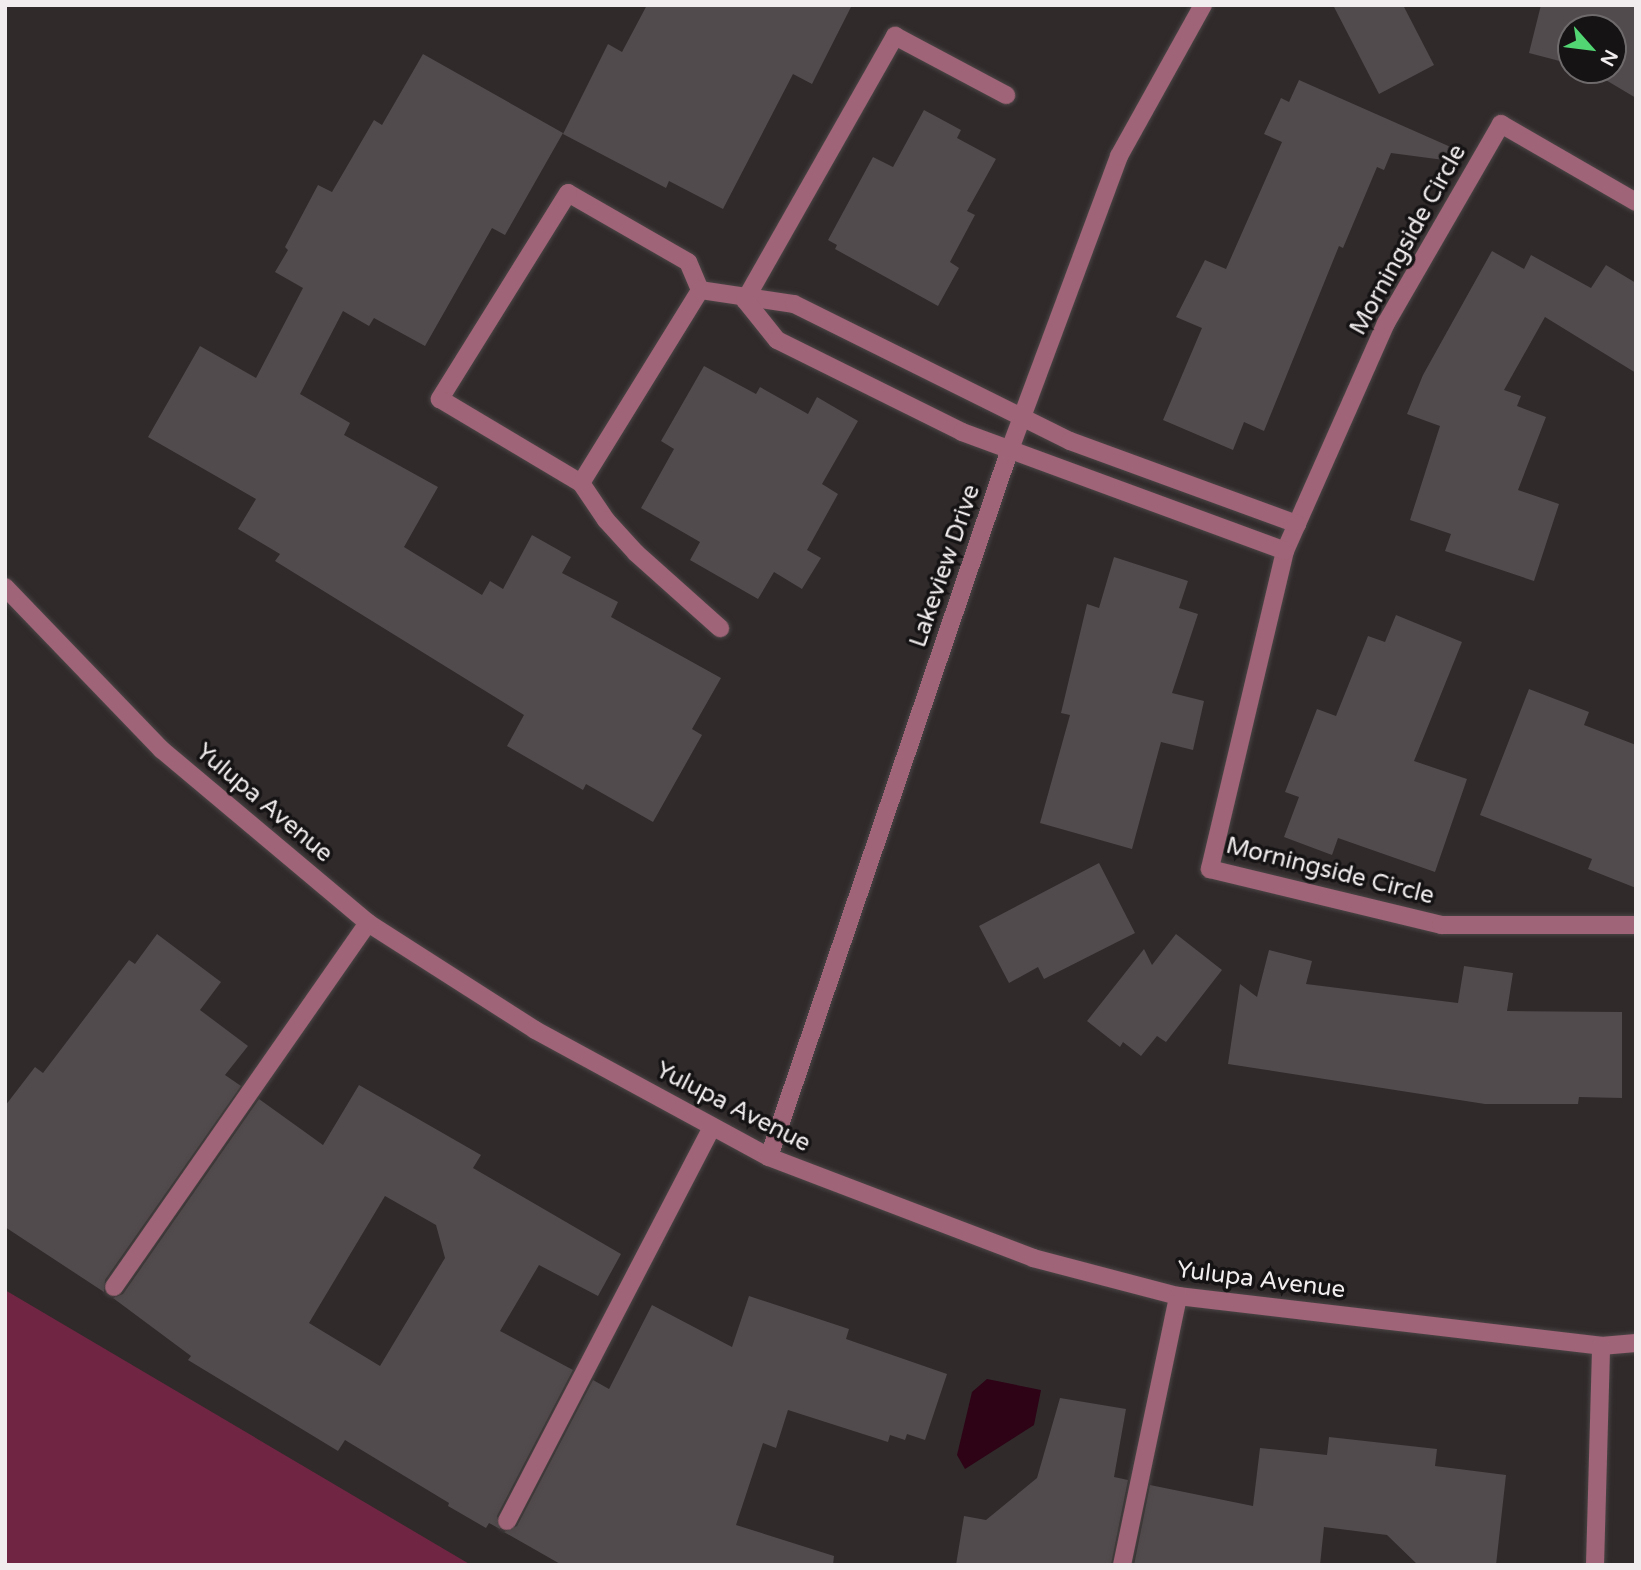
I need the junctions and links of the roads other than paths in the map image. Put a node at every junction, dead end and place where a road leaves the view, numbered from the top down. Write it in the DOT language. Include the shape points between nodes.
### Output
graph roads {
  1 [pos="1203,5"];
  2 [pos="1006,95"];
  3 [pos="1636,202"];
  4 [pos="700,290"];
  5 [pos="745,300"];
  6 [pos="1023,418"];
  7 [pos="1009,452"];
  8 [pos="581,483"];
  9 [pos="1297,524"];
  10 [pos="1285,551"];
  11 [pos="5,587"];
  12 [pos="720,628"];
  13 [pos="368,923"];
  14 [pos="1636,925"];
  15 [pos="712,1126"];
  16 [pos="769,1157"];
  17 [pos="114,1287"];
  18 [pos="1178,1296"];
  19 [pos="1636,1343"];
  20 [pos="1601,1346"];
  21 [pos="507,1521"];
  22 [pos="1122,1565"];
  23 [pos="1595,1565"];
  1 -- 6 [label="street, Lakeview Drive" via="1119,156"];
  2 -- 5 [label="street" via="895,36"];
  3 -- 9 [label="street, Morningside Circle" via="1501,124 1386,323"];
  4 -- 5 [label="street"];
  4 -- 8 [label="street"];
  4 -- 8 [label="street" via="688,262 568,193 454,376 440,399"];
  5 -- 6 [label="street" via="794,304"];
  5 -- 7 [label="street" via="777,340"];
  6 -- 7 [label="street, Lakeview Drive"];
  6 -- 9 [label="street" via="1070,441"];
  7 -- 10 [label="street"];
  7 -- 16 [label="street, Lakeview Drive"];
  8 -- 12 [label="street" via="636,554"];
  9 -- 10 [label="street, Morningside Circle"];
  10 -- 14 [label="street, Morningside Circle" via="1210,869 1441,925"];
  11 -- 13 [label="street, Yulupa Avenue" via="162,750"];
  13 -- 15 [label="street, Yulupa Avenue" via="535,1030"];
  13 -- 17 [label="street"];
  15 -- 16 [label="street, Yulupa Avenue"];
  15 -- 21 [label="street"];
  16 -- 18 [label="street, Yulupa Avenue" via="1033,1258"];
  18 -- 20 [label="street, Yulupa Avenue"];
  18 -- 22 [label="street"];
  19 -- 20 [label="street, Yulupa Avenue"];
  20 -- 23 [label="street"];
}
